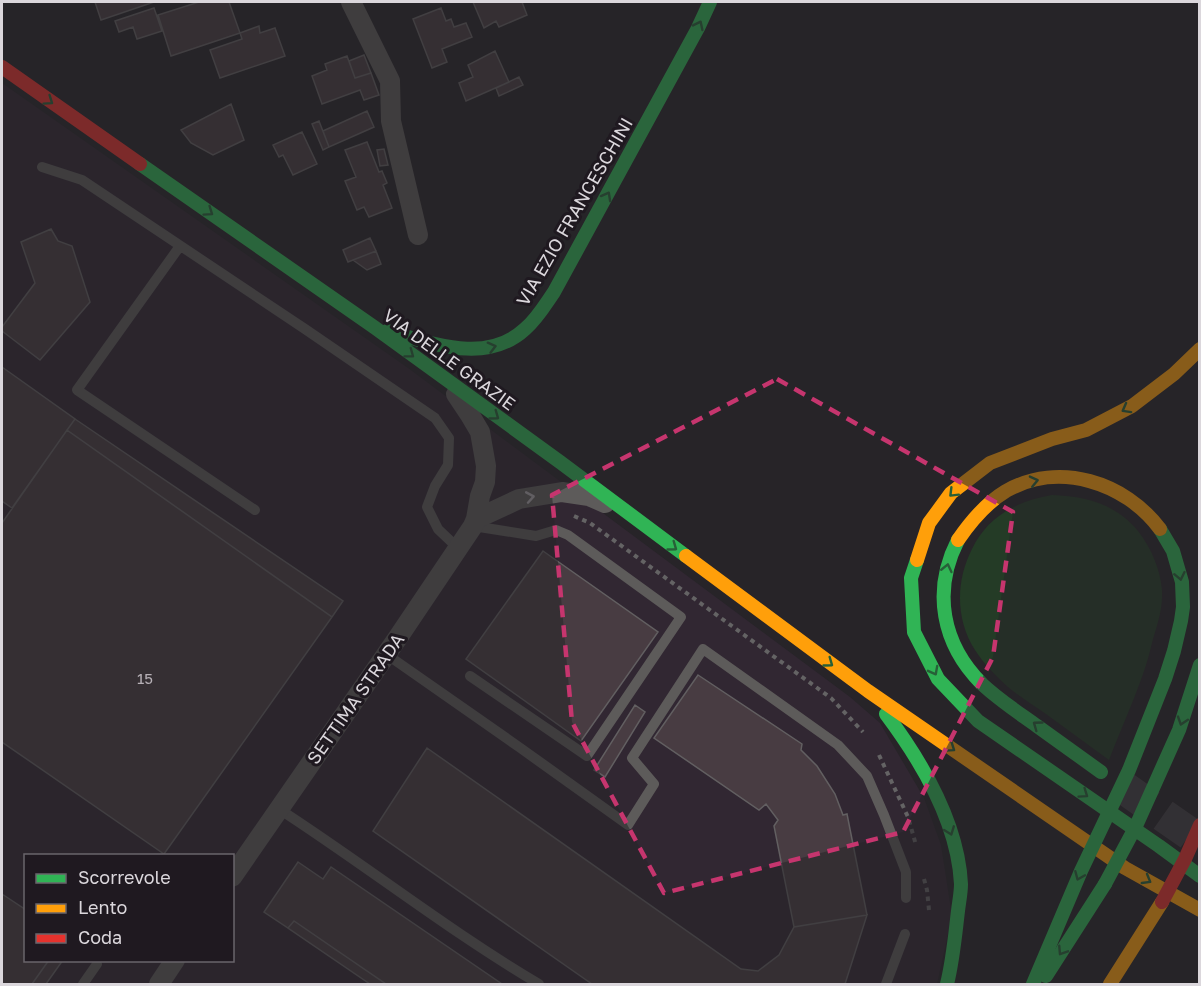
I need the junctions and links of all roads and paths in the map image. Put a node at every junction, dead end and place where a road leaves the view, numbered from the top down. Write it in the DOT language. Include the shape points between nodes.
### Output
graph roads {
  1 [pos="351,2"];
  2 [pos="710,2"];
  3 [pos="2,67"];
  4 [pos="42,167"];
  5 [pos="418,235"];
  6 [pos="180,246"];
  7 [pos="374,327"];
  8 [pos="1200,349"];
  9 [pos="447,381"];
  10 [pos="255,510"];
  11 [pos="626,512"];
  12 [pos="475,522"];
  13 [pos="458,548"];
  14 [pos="386,654"];
  15 [pos="1200,665"];
  16 [pos="470,676"];
  17 [pos="868,691"];
  18 [pos="1101,771"];
  19 [pos="279,810"];
  20 [pos="1200,825"];
  21 [pos="234,874"];
  22 [pos="1200,876"];
  23 [pos="906,898"];
  24 [pos="1200,910"];
  25 [pos="904,934"];
  26 [pos="174,962"];
  27 [pos="97,964"];
  28 [pos="83,984"];
  29 [pos="159,984"];
  30 [pos="539,984"];
  31 [pos="886,984"];
  32 [pos="947,984"];
  33 [pos="1033,984"];
  34 [pos="1040,984"];
  35 [pos="1110,984"];
  1 -- 5 [label="street" via="390,81 391,122"];
  7 -- 2 [label="main road, VIA EZIO FRANCESCHINI, one-way" via="474,351 499,346 523,332 554,291"];
  3 -- 7 [label="main road, VIA DELLE GRAZIE, one-way"];
  4 -- 6 [label="lane" via="82,180"];
  6 -- 10 [label="lane" via="77,390"];
  6 -- 13 [label="lane" via="435,418 448,438 448,465 428,507 438,529"];
  7 -- 9 [label="main road, VIA DELLE GRAZIE, one-way"];
  8 -- 22 [label="main road, one-way" via="1174,375 1132,406 1086,430 990,463 966,481 951,493 929,523 910,578 914,632 938,680 978,721"];
  9 -- 11 [label="main road, VIA DELLE GRAZIE, one-way"];
  9 -- 12 [label="street, SETTIMA STRADA" via="480,432 486,466"];
  12 -- 11 [label="street, one-way" via="519,499 562,492 589,496"];
  11 -- 17 [label="main road, VIA DELLE GRAZIE, one-way"];
  12 -- 13 [label="street, SETTIMA STRADA"];
  12 -- 16 [label="lane" via="536,536 556,530 568,535 681,617 587,756"];
  13 -- 14 [label="street, SETTIMA STRADA"];
  14 -- 19 [label="street, SETTIMA STRADA"];
  14 -- 23 [label="lane" via="628,825 654,784 632,758 703,649 838,745 867,776 906,872"];
  15 -- 34 [label="main road, one-way, bridge" via="1179,730 1137,826 1105,884"];
  17 -- 24 [label="main road, one-way" via="1125,868"];
  17 -- 32 [label="main road, one-way" via="905,738 937,795 954,841 961,886"];
  18 -- 33 [label="main road, one-way, bridge" via="974,676 960,657 945,618 946,568 957,540 984,506 1004,491 1032,480 1064,477 1095,482 1139,505 1162,532 1177,562 1183,595 1169,669 1136,754"];
  19 -- 21 [label="street, SETTIMA STRADA"];
  19 -- 30 [label="lane" via="494,958"];
  20 -- 35 [label="main road, bridge" via="1162,902"];
  25 -- 31 [label="lane"];
  26 -- 29 [label="street"];
  27 -- 28 [label="lane"];
}
